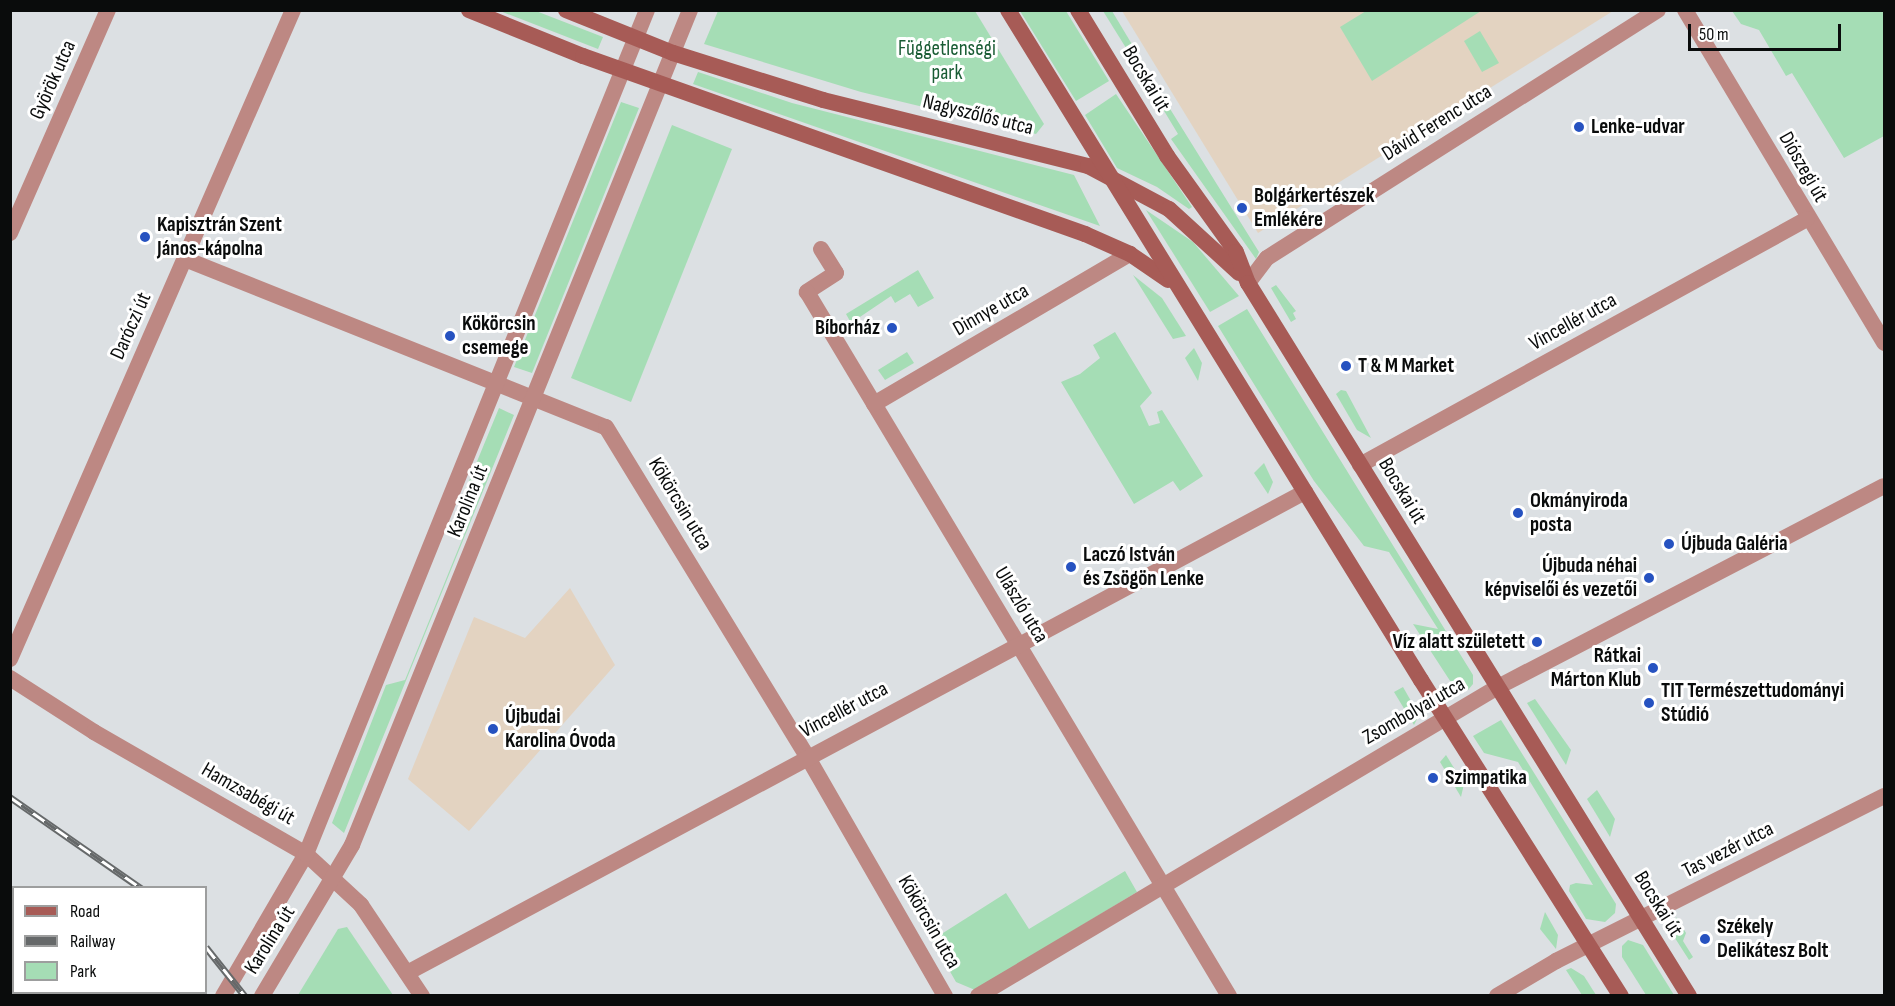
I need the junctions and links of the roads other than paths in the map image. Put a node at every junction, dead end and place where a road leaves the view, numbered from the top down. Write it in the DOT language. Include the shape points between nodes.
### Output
graph roads {
  1 [pos="108,10"];
  2 [pos="293,10"];
  3 [pos="469,10"];
  4 [pos="566,10"];
  5 [pos="647,10"];
  6 [pos="690,10"];
  7 [pos="1008,10"];
  8 [pos="1078,10"];
  9 [pos="1658,10"];
  10 [pos="1685,10"];
  11 [pos="636,38"];
  12 [pos="673,53"];
  13 [pos="623,70"];
  14 [pos="661,84"];
  15 [pos="1106,174"];
  16 [pos="1807,219"];
  17 [pos="10,233"];
  18 [pos="820,249"];
  19 [pos="1130,254"];
  20 [pos="185,259"];
  21 [pos="1248,283"];
  22 [pos="1178,288"];
  23 [pos="1884,343"];
  24 [pos="497,385"];
  25 [pos="534,399"];
  26 [pos="874,404"];
  27 [pos="1360,465"];
  28 [pos="1884,486"];
  29 [pos="1305,492"];
  30 [pos="1018,643"];
  31 [pos="10,659"];
  32 [pos="10,678"];
  33 [pos="1496,688"];
  34 [pos="1445,718"];
  35 [pos="807,756"];
  36 [pos="1884,796"];
  37 [pos="306,854"];
  38 [pos="335,877"];
  39 [pos="1161,886"];
  40 [pos="1641,918"];
  41 [pos="1588,945"];
  42 [pos="407,973"];
  43 [pos="223,996"];
  44 [pos="262,996"];
  45 [pos="422,996"];
  46 [pos="945,996"];
  47 [pos="978,996"];
  48 [pos="1229,996"];
  49 [pos="1497,996"];
  50 [pos="1621,996"];
  51 [pos="1689,996"];
  1 -- 17 [label="street, Györök utca"];
  2 -- 20 [label="street, Daróczi út"];
  3 -- 13 [label="main road"];
  4 -- 11 [label="main road, Nagyszőlős utca"];
  5 -- 11 [label="street, Karolina út"];
  6 -- 12 [label="street, Karolina út"];
  7 -- 15 [label="main road"];
  8 -- 21 [label="main road, Bocskai út" via="1167,156 1236,252"];
  9 -- 21 [label="street, Dávid Ferenc utca" via="1268,258"];
  10 -- 16 [label="street, Diószegi út"];
  11 -- 12 [label="main road, Nagyszőlős utca"];
  11 -- 13 [label="street, Karolina út"];
  12 -- 14 [label="street, Karolina út"];
  12 -- 15 [label="main road, Nagyszőlős utca" via="823,100 1069,160"];
  13 -- 14 [label="main road"];
  13 -- 24 [label="street, Karolina út"];
  14 -- 19 [label="main road" via="1093,237"];
  14 -- 25 [label="street, Karolina út"];
  15 -- 21 [label="main road, Nagyszőlős utca" via="1177,215 1223,254"];
  15 -- 22 [label="main road"];
  16 -- 23 [label="street, Diószegi út"];
  16 -- 27 [label="street, Vincellér utca"];
  18 -- 26 [label="street, Ulászló utca" via="836,273 807,292"];
  19 -- 22 [label="main road" via="1155,268"];
  19 -- 26 [label="street, Dinnye utca"];
  20 -- 24 [label="street, Kökörcsin utca"];
  20 -- 31 [label="street, Daróczi út"];
  21 -- 27 [label="main road, Bocskai út"];
  22 -- 29 [label="main road"];
  24 -- 25 [label="street, Kökörcsin utca"];
  24 -- 37 [label="street, Karolina út"];
  25 -- 35 [label="street, Kökörcsin utca" via="606,427"];
  25 -- 38 [label="street, Karolina út" via="352,845"];
  26 -- 30 [label="street, Ulászló utca"];
  27 -- 33 [label="main road, Bocskai út"];
  28 -- 33 [label="street, Zsombolyai utca"];
  29 -- 30 [label="street, Vincellér utca"];
  29 -- 34 [label="main road"];
  30 -- 35 [label="street, Vincellér utca"];
  30 -- 39 [label="street, Ulászló utca"];
  32 -- 37 [label="street, Hamzsabégi út" via="94,732"];
  33 -- 34 [label="street, Zsombolyai utca"];
  33 -- 40 [label="main road, Bocskai út"];
  34 -- 39 [label="street, Zsombolyai utca"];
  34 -- 41 [label="main road"];
  35 -- 42 [label="street, Vincellér utca"];
  35 -- 46 [label="street, Kökörcsin utca"];
  36 -- 40 [label="street, Tas vezér utca"];
  37 -- 38 [label="street, Hamzsabégi út"];
  37 -- 43 [label="street, Karolina út"];
  38 -- 42 [label="street, Hamzsabégi út" via="361,905"];
  38 -- 44 [label="street, Karolina út"];
  39 -- 47 [label="street, Zsombolyai utca"];
  39 -- 48 [label="street, Ulászló utca"];
  40 -- 41 [label="street, Tas vezér utca"];
  40 -- 51 [label="main road, Bocskai út"];
  41 -- 49 [label="street, Tas vezér utca"];
  41 -- 50 [label="main road"];
  42 -- 45 [label="street, Hamzsabégi út"];
}
